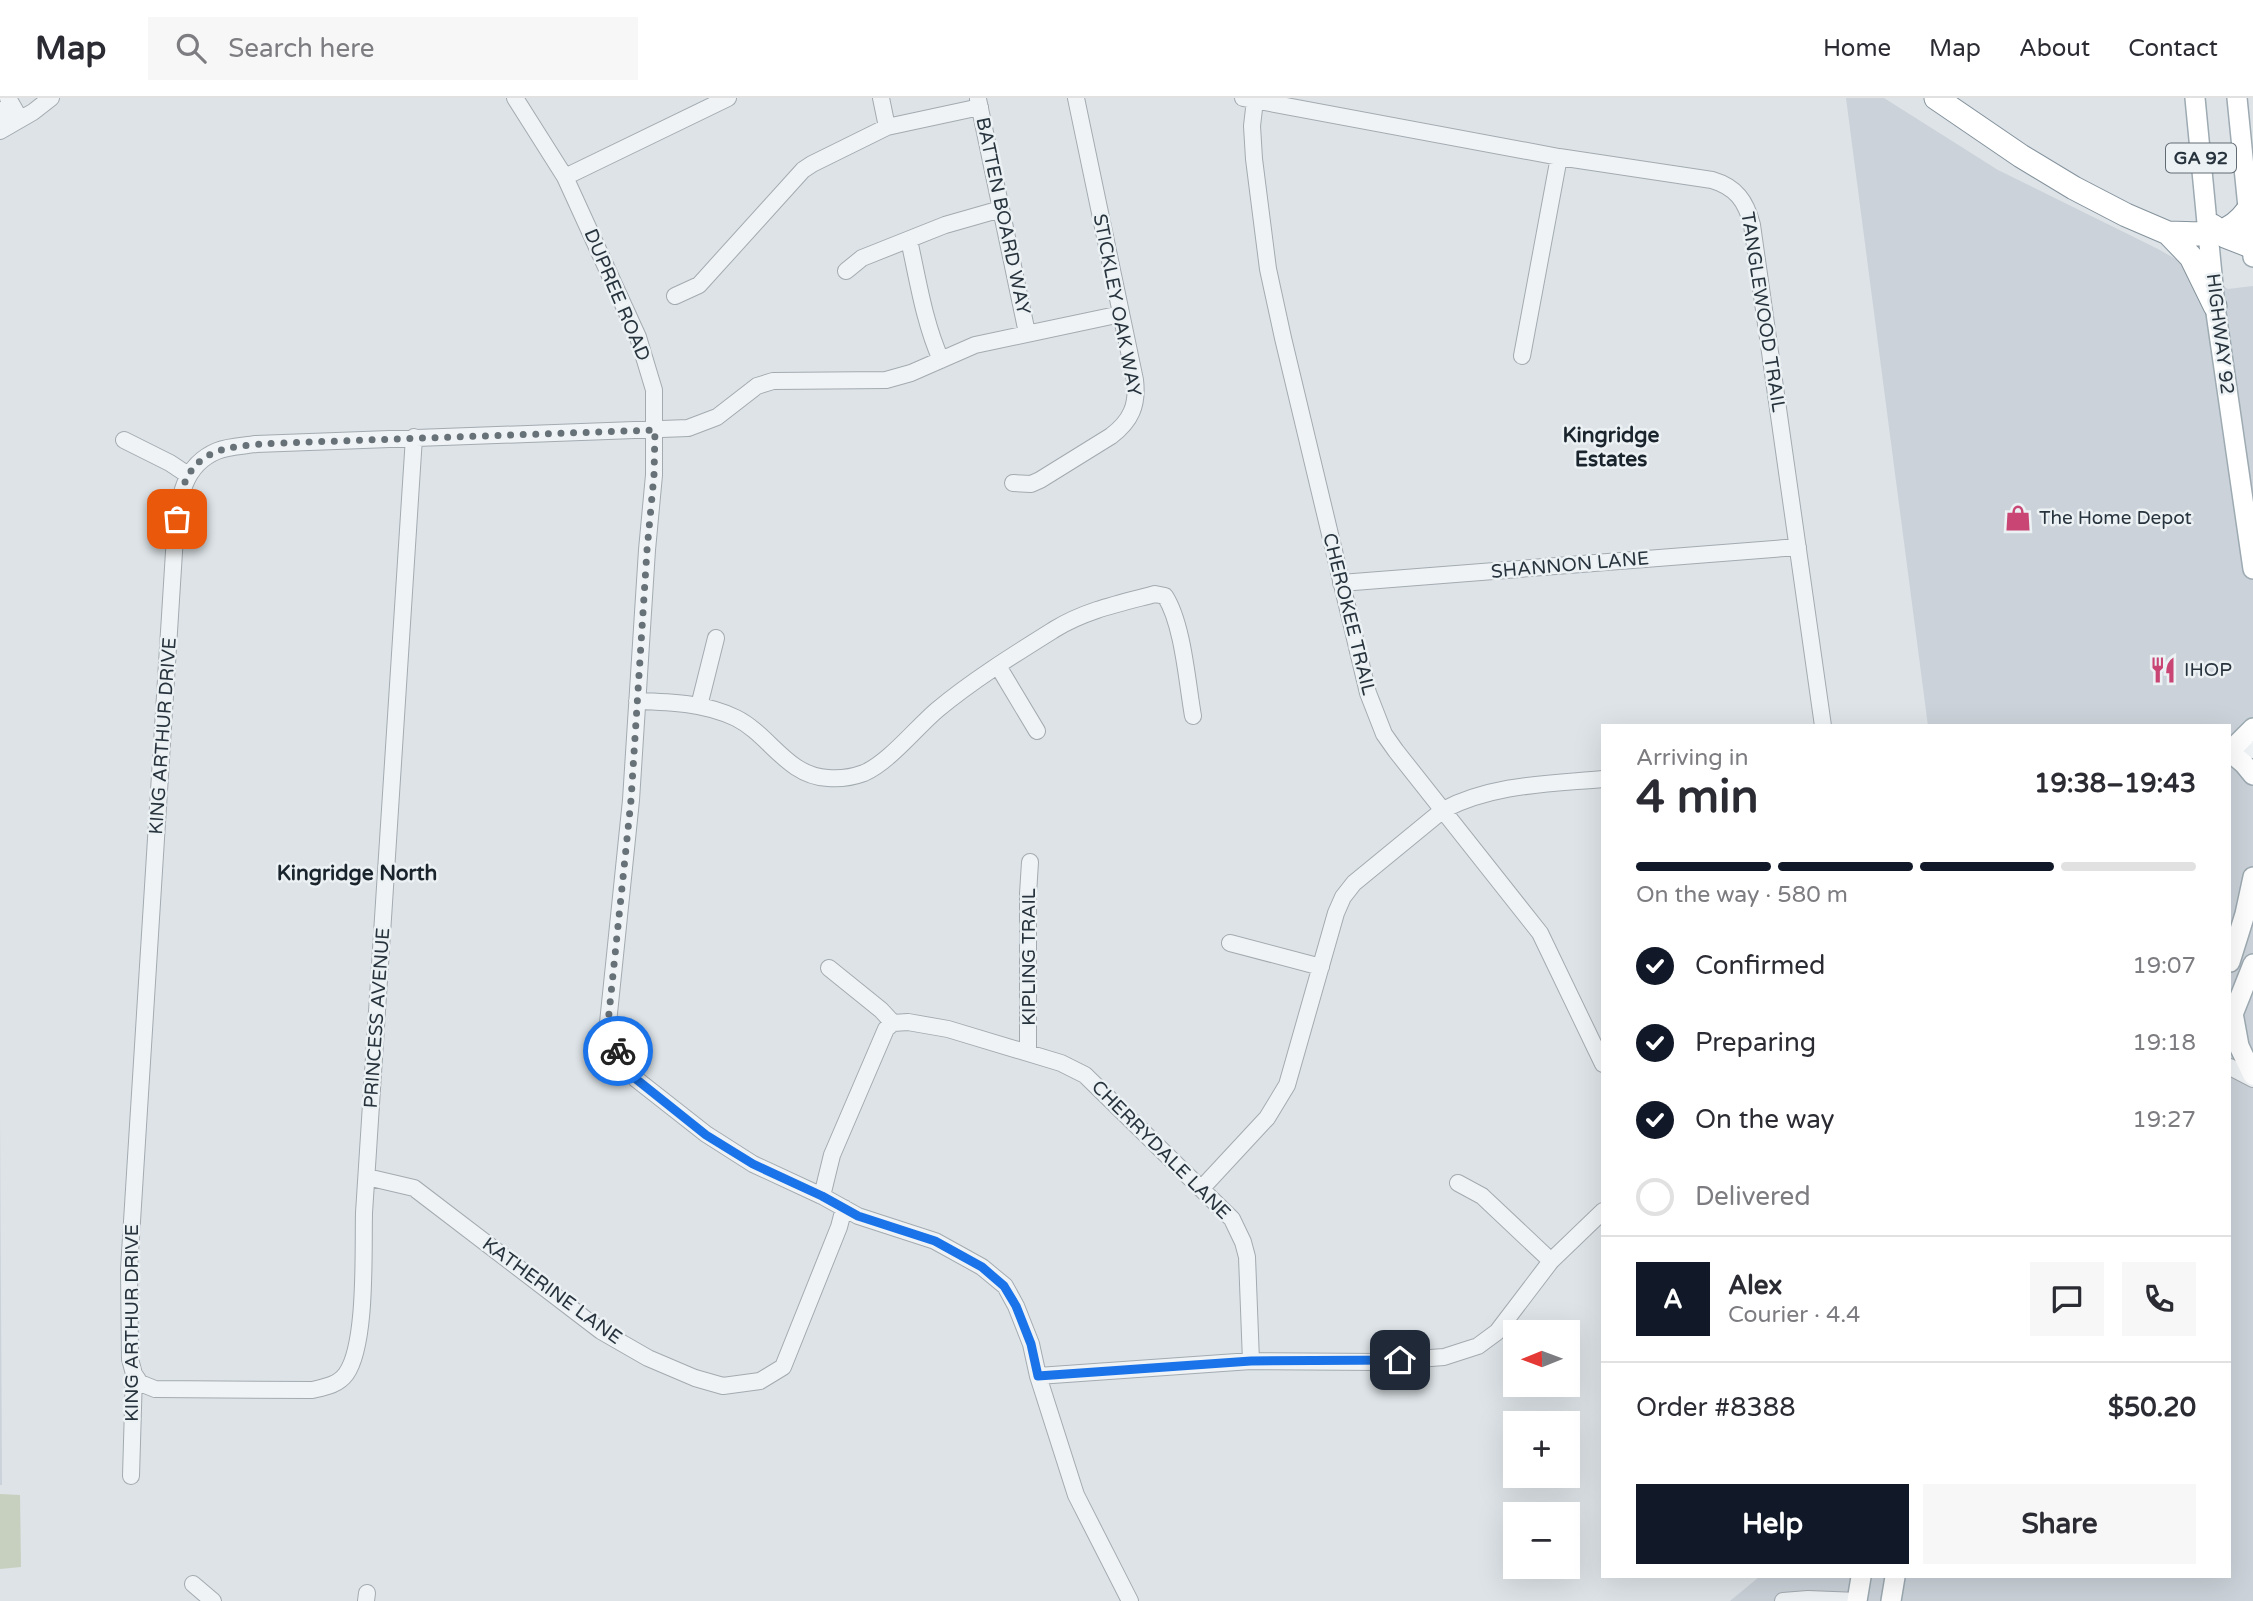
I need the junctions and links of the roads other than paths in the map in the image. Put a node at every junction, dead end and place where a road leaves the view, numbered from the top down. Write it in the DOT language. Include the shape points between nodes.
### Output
graph roads {
  1 [pos="8,98"];
  2 [pos="51,98"];
  3 [pos="515,98"];
  4 [pos="728,98"];
  5 [pos="881,98"];
  6 [pos="1076,98"];
  7 [pos="1936,98"];
  8 [pos="2195,98"];
  9 [pos="1249,99"];
  10 [pos="979,103"];
  11 [pos="2237,103"];
  12 [pos="0,110"];
  13 [pos="10,125"];
  14 [pos="887,127"];
  15 [pos="1559,157"];
  16 [pos="565,177"];
  17 [pos="1001,209"];
  18 [pos="2248,209"];
  19 [pos="2212,228"];
  20 [pos="2168,233"];
  21 [pos="909,240"];
  22 [pos="2253,250"];
  23 [pos="846,271"];
  24 [pos="675,296"];
  25 [pos="2215,306"];
  26 [pos="1121,314"];
  27 [pos="1027,333"];
  28 [pos="1522,356"];
  29 [pos="941,359"];
  30 [pos="655,430"];
  31 [pos="414,437"];
  32 [pos="124,439"];
  33 [pos="188,475"];
  34 [pos="1013,483"];
  35 [pos="1798,547"];
  36 [pos="2253,569"];
  37 [pos="1341,583"];
  38 [pos="716,638"];
  39 [pos="998,666"];
  40 [pos="637,701"];
  41 [pos="699,706"];
  42 [pos="1193,716"];
  43 [pos="1823,724"];
  44 [pos="2253,728"];
  45 [pos="1037,732"];
  46 [pos="2231,749"];
  47 [pos="2231,750"];
  48 [pos="2253,750"];
  49 [pos="2231,751"];
  50 [pos="2253,775"];
  51 [pos="1601,779"];
  52 [pos="1443,810"];
  53 [pos="1030,862"];
  54 [pos="2253,877"];
  55 [pos="1230,943"];
  56 [pos="2231,959"];
  57 [pos="2253,964"];
  58 [pos="1321,967"];
  59 [pos="830,968"];
  60 [pos="2232,1017"];
  61 [pos="893,1023"];
  62 [pos="1028,1052"];
  63 [pos="1601,1060"];
  64 [pos="2231,1067"];
  65 [pos="2253,1077"];
  66 [pos="367,1177"];
  67 [pos="1458,1182"];
  68 [pos="1201,1189"];
  69 [pos="822,1196"];
  70 [pos="844,1208"];
  71 [pos="1601,1213"];
  72 [pos="1551,1261"];
  73 [pos="1251,1361"];
  74 [pos="134,1374"];
  75 [pos="1038,1376"];
  76 [pos="131,1476"];
  77 [pos="1861,1578"];
  78 [pos="1895,1578"];
  79 [pos="193,1584"];
  80 [pos="213,1601"];
  81 [pos="1130,1601"];
  82 [pos="1783,1601"];
  83 [pos="1858,1601"];
  84 [pos="1891,1601"];
  1 -- 13 [label="street"];
  2 -- 13 [label="street"];
  3 -- 16 [label="street, DUPREE ROAD"];
  4 -- 16 [label="street"];
  5 -- 14 [label="street"];
  6 -- 26 [label="street, STICKLEY OAK WAY"];
  7 -- 20 [label="highway" via="2074,188"];
  8 -- 19 [label="main road, HIGHWAY 92 / GA 92"];
  9 -- 15 [label="street, TANGLEWOOD TRAIL"];
  9 -- 37 [label="street, CHEROKEE TRAIL" via="1268,269"];
  10 -- 14 [label="street"];
  10 -- 17 [label="street, BATTEN BOARD WAY"];
  11 -- 18 [label="main road, GA 92"];
  12 -- 13 [label="street"];
  14 -- 24 [label="street" via="803,170 699,285"];
  15 -- 28 [label="street"];
  15 -- 35 [label="street, TANGLEWOOD TRAIL" via="1712,180 1736,191 1743,200 1755,241"];
  16 -- 30 [label="street, DUPREE ROAD" via="638,337 654,390"];
  17 -- 21 [label="street"];
  17 -- 27 [label="street, BATTEN BOARD WAY"];
  18 -- 19 [label="highway" via="2240,220"];
  18 -- 22 [label="main road, GA 92"];
  19 -- 20 [label="highway"];
  19 -- 22 [label="highway"];
  19 -- 25 [label="main road, HIGHWAY 92 / GA 92"];
  20 -- 25 [label="highway" via="2191,257"];
  21 -- 23 [label="street" via="862,258"];
  21 -- 29 [label="street" via="932,341"];
  25 -- 36 [label="main road, HIGHWAY 92 / GA 92"];
  26 -- 27 [label="street"];
  26 -- 34 [label="street, STICKLEY OAK WAY" via="1136,394 1129,419 1111,436 1040,480"];
  27 -- 29 [label="street" via="975,345"];
  29 -- 30 [label="street" via="887,380 774,381 757,386 717,417 688,429"];
  30 -- 31 [label="street"];
  30 -- 40 [label="street, DUPREE ROAD"];
  31 -- 33 [label="street" via="256,444 219,450 200,460"];
  31 -- 66 [label="street, PRINCESS AVENUE"];
  32 -- 33 [label="street"];
  33 -- 74 [label="street, KING ARTHUR DRIVE" via="178,502 175,536 129,1269"];
  35 -- 37 [label="street, SHANNON LANE"];
  35 -- 43 [label="street, TANGLEWOOD TRAIL"];
  37 -- 52 [label="street, CHEROKEE TRAIL" via="1375,715 1396,751"];
  38 -- 41 [label="street"];
  39 -- 41 [label="street" via="943,705 884,759 866,772 848,777 811,776 736,718"];
  39 -- 42 [label="street" via="1085,613 1155,594 1165,596 1182,648"];
  39 -- 45 [label="street"];
  40 -- 41 [label="street"];
  40 -- 69 [label="street, DUPREE ROAD" via="608,1023 614,1044 636,1079 706,1135 753,1164"];
  44 -- 46 [label="main road"];
  47 -- 48 [label="street"];
  49 -- 50 [label="main road"];
  51 -- 52 [label="street" via="1503,789"];
  52 -- 58 [label="street" via="1367,871 1343,897"];
  52 -- 63 [label="street, CHEROKEE TRAIL" via="1540,933"];
  53 -- 62 [label="street, KIPLING TRAIL"];
  54 -- 56 [label="main road"];
  55 -- 58 [label="street"];
  57 -- 60 [label="main road"];
  58 -- 68 [label="street" via="1294,1066 1278,1102"];
  59 -- 61 [label="street"];
  60 -- 65 [label="main road"];
  61 -- 62 [label="street, CHERRYDALE LANE" via="948,1029"];
  61 -- 69 [label="street" via="886,1029 832,1155"];
  62 -- 68 [label="street, CHERRYDALE LANE" via="1084,1075"];
  64 -- 65 [label="street"];
  66 -- 70 [label="street, KATHERINE LANE" via="414,1188 601,1331 648,1358 723,1385 761,1381 783,1367"];
  66 -- 74 [label="street, PRINCESS AVENUE" via="362,1309 354,1358 345,1376 332,1386 312,1390 155,1389 140,1383"];
  67 -- 72 [label="street" via="1482,1196"];
  68 -- 73 [label="street, CHERRYDALE LANE" via="1233,1219 1244,1242"];
  69 -- 70 [label="street, DUPREE ROAD"];
  70 -- 75 [label="street, DUPREE ROAD" via="935,1241 990,1273 1016,1306"];
  71 -- 72 [label="street"];
  72 -- 73 [label="street" via="1497,1332 1467,1350 1444,1357 1378,1362"];
  73 -- 75 [label="street"];
  74 -- 76 [label="street, KING ARTHUR DRIVE"];
  75 -- 81 [label="street, DUPREE ROAD" via="1076,1495"];
  77 -- 83 [label="main road"];
  78 -- 84 [label="main road"];
  79 -- 80 [label="street"];
  82 -- 83 [label="street"];
}
